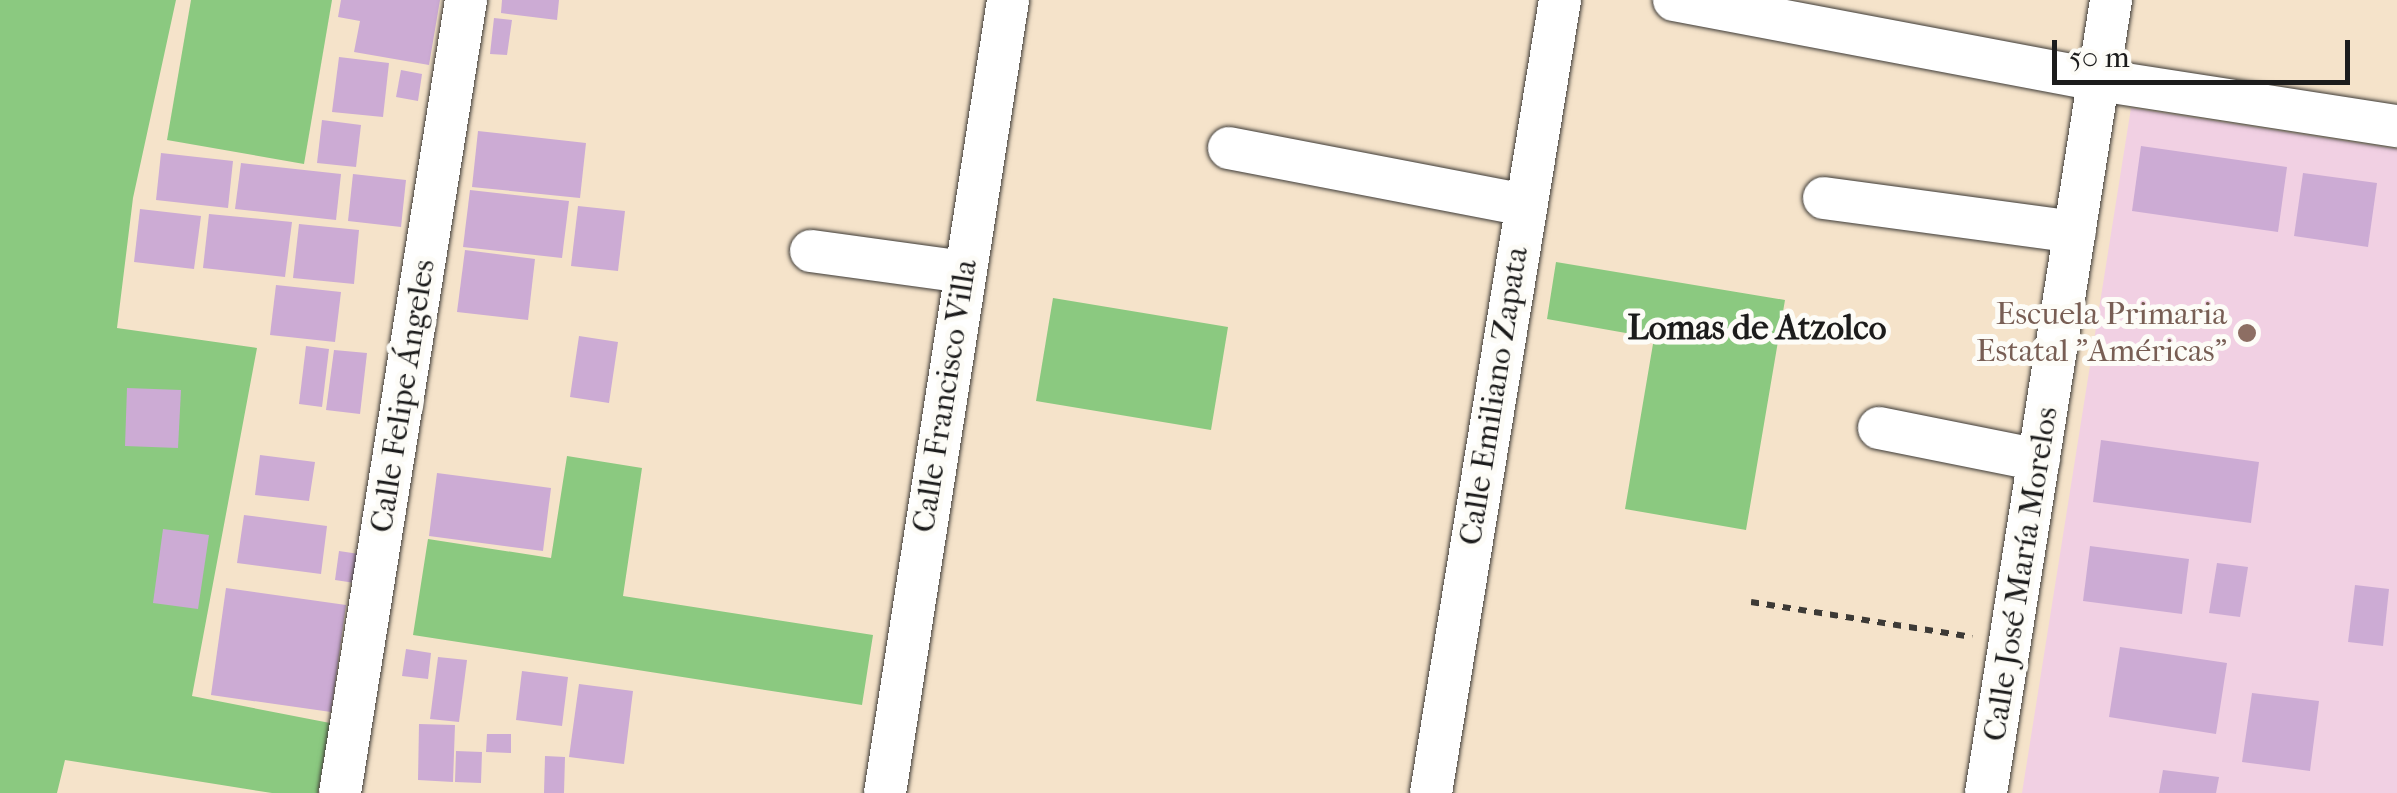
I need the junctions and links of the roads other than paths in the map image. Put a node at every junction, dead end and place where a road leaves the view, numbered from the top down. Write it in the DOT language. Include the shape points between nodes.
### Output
graph roads {
  1 [pos="466,0"];
  2 [pos="1008,0"];
  3 [pos="1560,0"];
  4 [pos="1674,0"];
  5 [pos="2111,0"];
  6 [pos="2100,80"];
  7 [pos="2397,126"];
  8 [pos="1229,148"];
  9 [pos="1824,198"];
  10 [pos="1526,204"];
  11 [pos="2075,232"];
  12 [pos="812,251"];
  13 [pos="964,272"];
  14 [pos="1880,428"];
  15 [pos="2039,460"];
  16 [pos="340,793"];
  17 [pos="885,793"];
  18 [pos="1430,793"];
  19 [pos="1986,793"];
  1 -- 16 [label="street, Calle Felipe Ángeles"];
  2 -- 13 [label="street, Calle Francisco Villa"];
  3 -- 10 [label="street, Calle Emiliano Zapata"];
  4 -- 6 [label="street"];
  5 -- 6 [label="street, Calle José María Morelos"];
  6 -- 7 [label="street"];
  6 -- 11 [label="street, Calle José María Morelos"];
  8 -- 10 [label="street"];
  9 -- 11 [label="street"];
  10 -- 18 [label="street, Calle Emiliano Zapata"];
  11 -- 15 [label="street, Calle José María Morelos"];
  12 -- 13 [label="street"];
  13 -- 17 [label="street, Calle Francisco Villa"];
  14 -- 15 [label="street"];
  15 -- 19 [label="street, Calle José María Morelos"];
}
